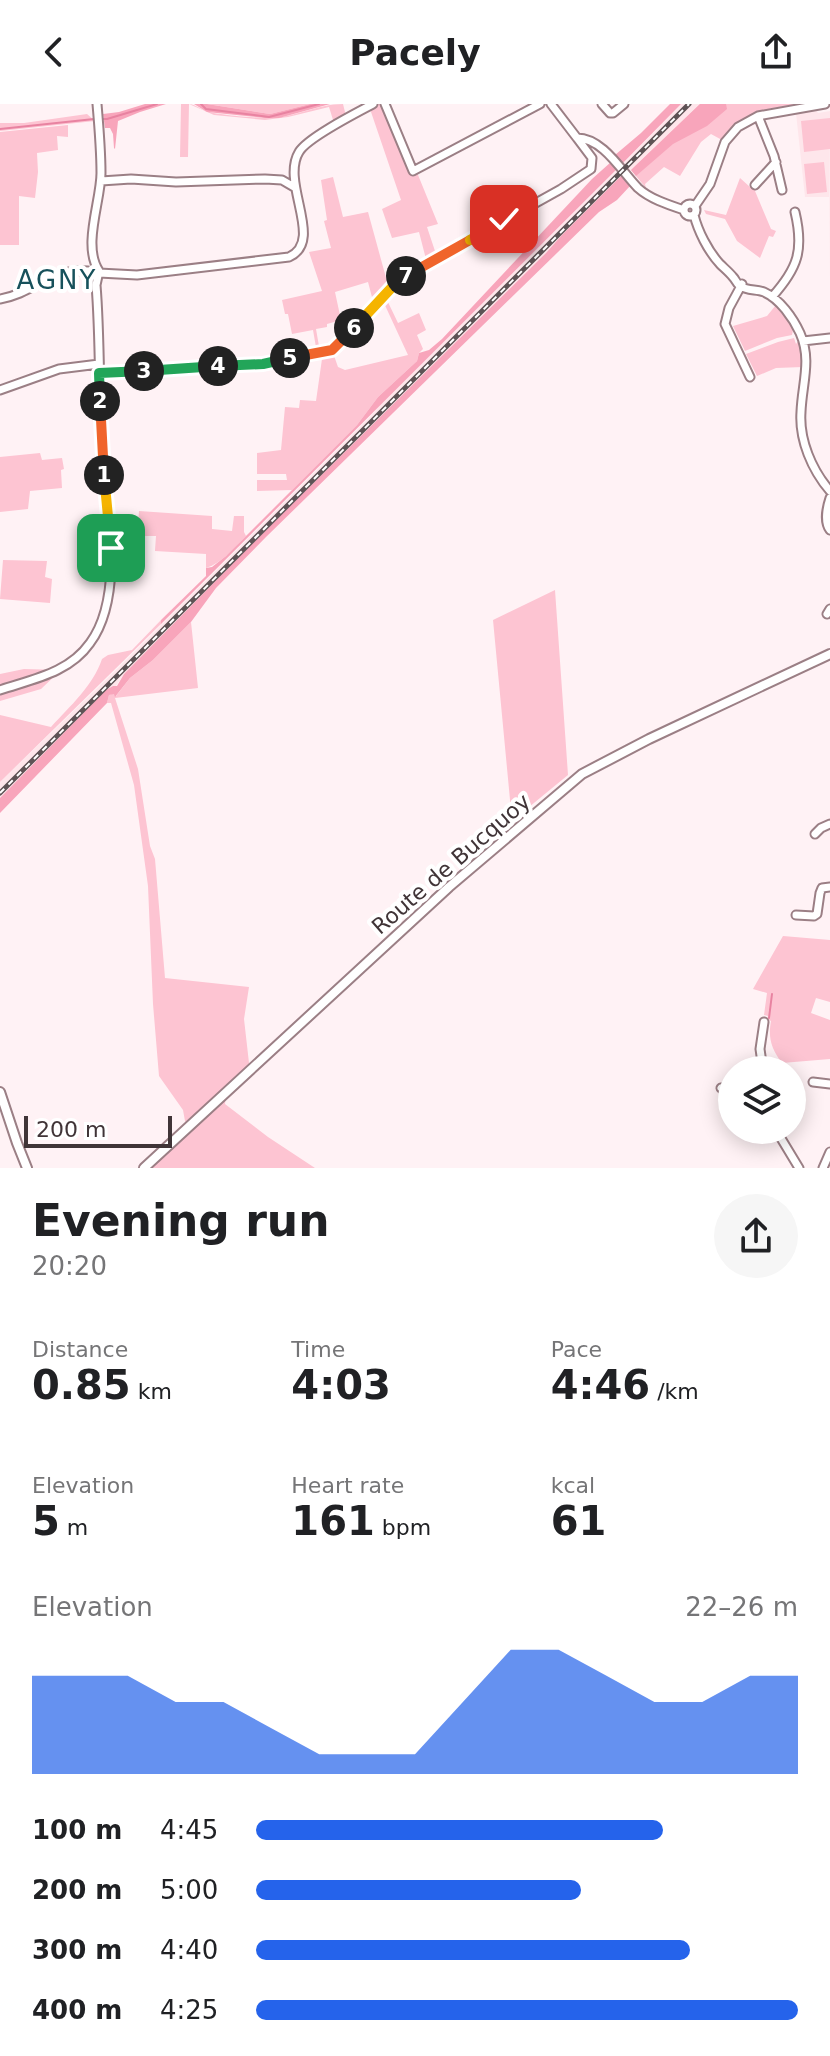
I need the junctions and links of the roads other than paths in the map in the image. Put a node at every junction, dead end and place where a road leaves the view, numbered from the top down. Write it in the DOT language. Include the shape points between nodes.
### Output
graph roads {
  1 [pos="97,104"];
  2 [pos="373,104"];
  3 [pos="385,104"];
  4 [pos="540,104"];
  5 [pos="551,104"];
  6 [pos="602,104"];
  7 [pos="624,104"];
  8 [pos="825,104"];
  9 [pos="756,117"];
  10 [pos="577,138"];
  11 [pos="776,162"];
  12 [pos="293,169"];
  13 [pos="282,180"];
  14 [pos="101,181"];
  15 [pos="755,185"];
  16 [pos="295,189"];
  17 [pos="782,190"];
  18 [pos="695,210"];
  19 [pos="795,212"];
  20 [pos="94,274"];
  21 [pos="740,288"];
  22 [pos="772,297"];
  23 [pos="0,299"];
  24 [pos="830,338"];
  25 [pos="803,341"];
  26 [pos="99,368"];
  27 [pos="750,377"];
  28 [pos="0,390"];
  29 [pos="830,491"];
  30 [pos="830,498"];
  31 [pos="830,530"];
  32 [pos="829,655"];
  33 [pos="0,690"];
  34 [pos="830,824"];
  35 [pos="815,834"];
  36 [pos="830,887"];
  37 [pos="796,915"];
  38 [pos="764,1022"];
  39 [pos="761,1056"];
  40 [pos="813,1082"];
  41 [pos="830,1084"];
  42 [pos="0,1092"];
  43 [pos="784,1144"];
  44 [pos="830,1152"];
  45 [pos="27,1168"];
  46 [pos="144,1168"];
  47 [pos="799,1168"];
  48 [pos="823,1168"];
  1 -- 14 [label="street"];
  2 -- 12 [label="street" via="308,141"];
  3 -- 4 [label="street" via="413,171"];
  5 -- 10 [label="street"];
  6 -- 7 [label="street" via="610,113"];
  8 -- 9 [label="street"];
  9 -- 11 [label="street"];
  9 -- 18 [label="street" via="725,142"];
  10 -- 18 [label="street" via="592,141 641,190 667,204 684,210 689,204"];
  10 -- 26 [label="street" via="592,158 591,169 403,277 332,350 263,364"];
  11 -- 15 [label="street"];
  11 -- 17 [label="street"];
  12 -- 13 [label="street"];
  12 -- 16 [label="street"];
  13 -- 14 [label="street"];
  13 -- 16 [label="street"];
  14 -- 20 [label="street" via="93,228"];
  16 -- 20 [label="street" via="304,240 293,255 137,275"];
  18 -- 21 [label="street" via="698,228"];
  19 -- 22 [label="street" via="798,258"];
  20 -- 23 [label="street" via="69,270"];
  20 -- 26 [label="street"];
  21 -- 22 [label="street"];
  21 -- 27 [label="street" via="725,324"];
  22 -- 25 [label="street"];
  24 -- 25 [label="street"];
  25 -- 29 [label="street" via="803,435"];
  26 -- 28 [label="street" via="59,369"];
  26 -- 33 [label="street" via="111,548 103,620 76,659"];
  30 -- 31 [label="street"];
  32 -- 46 [label="main road, Route de Bucquoy" via="582,774 449,887"];
  34 -- 35 [label="street"];
  36 -- 37 [label="street" via="822,888 817,914"];
  38 -- 39 [label="street"];
  40 -- 41 [label="street"];
  42 -- 45 [label="main road"];
  43 -- 47 [label="street"];
  44 -- 48 [label="street"];
}
